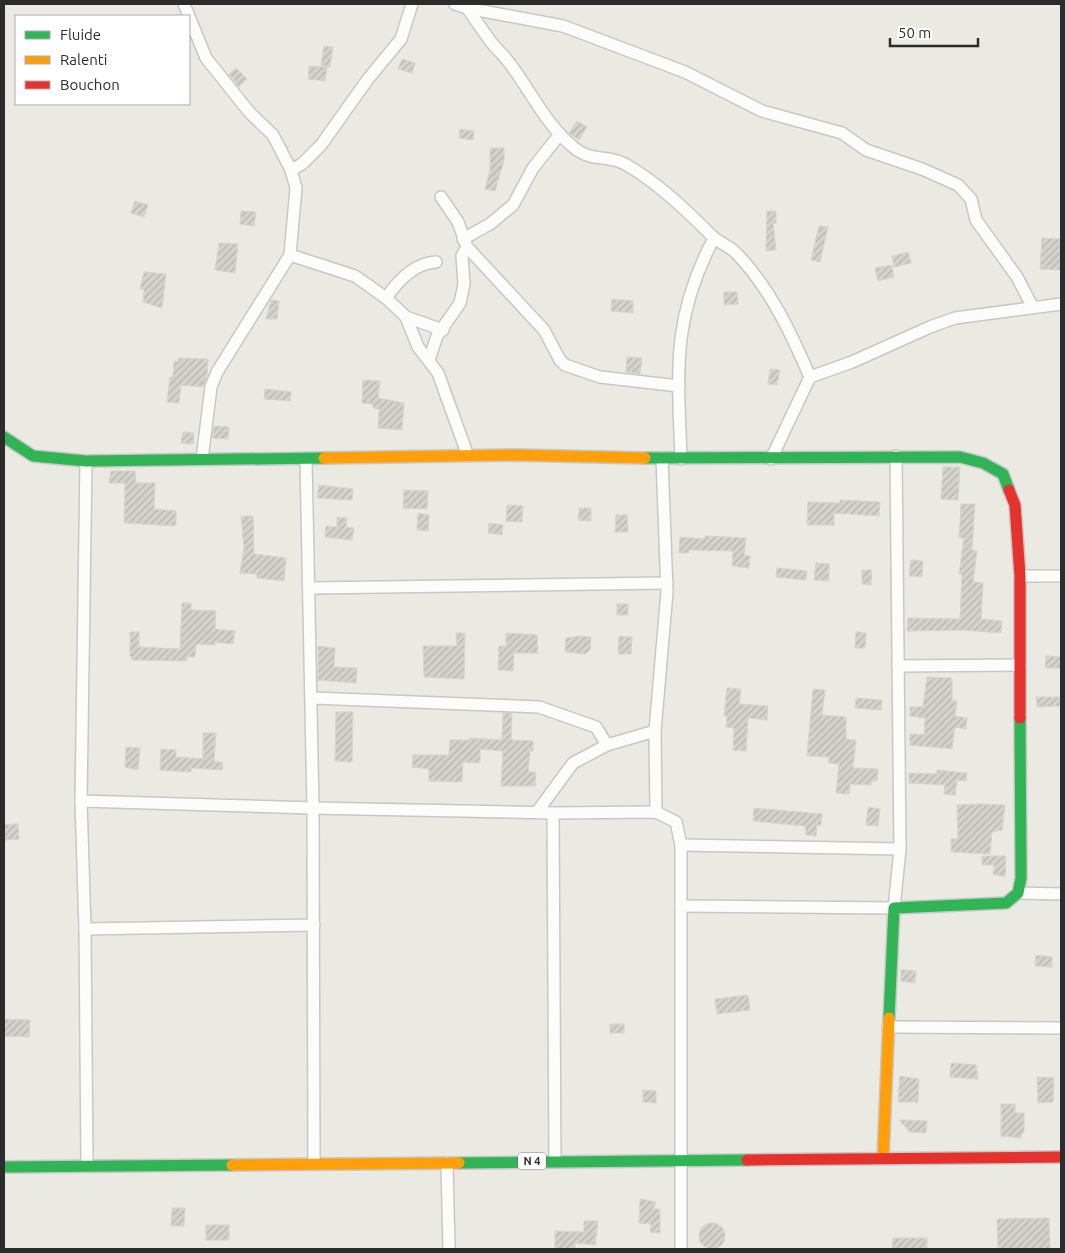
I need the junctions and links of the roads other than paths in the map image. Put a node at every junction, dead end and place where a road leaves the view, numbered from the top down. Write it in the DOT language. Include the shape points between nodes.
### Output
graph roads {
  1 [pos="412,4"];
  2 [pos="455,4"];
  3 [pos="467,8"];
  4 [pos="190,19"];
  5 [pos="560,134"];
  6 [pos="291,170"];
  7 [pos="440,197"];
  8 [pos="714,238"];
  9 [pos="465,243"];
  10 [pos="290,254"];
  11 [pos="436,262"];
  12 [pos="386,298"];
  13 [pos="1061,304"];
  14 [pos="1032,306"];
  15 [pos="406,317"];
  16 [pos="443,330"];
  17 [pos="429,360"];
  18 [pos="810,376"];
  19 [pos="679,386"];
  20 [pos="4,437"];
  21 [pos="468,456"];
  22 [pos="896,456"];
  23 [pos="662,458"];
  24 [pos="202,459"];
  25 [pos="306,459"];
  26 [pos="681,459"];
  27 [pos="771,459"];
  28 [pos="86,461"];
  29 [pos="1020,576"];
  30 [pos="1061,576"];
  31 [pos="667,583"];
  32 [pos="309,588"];
  33 [pos="898,666"];
  34 [pos="1020,666"];
  35 [pos="312,698"];
  36 [pos="655,731"];
  37 [pos="607,745"];
  38 [pos="81,801"];
  39 [pos="314,808"];
  40 [pos="537,812"];
  41 [pos="553,812"];
  42 [pos="656,812"];
  43 [pos="681,845"];
  44 [pos="900,849"];
  45 [pos="1018,893"];
  46 [pos="1061,894"];
  47 [pos="681,906"];
  48 [pos="894,908"];
  49 [pos="314,926"];
  50 [pos="85,929"];
  51 [pos="888,1027"];
  52 [pos="1061,1028"];
  53 [pos="1061,1157"];
  54 [pos="883,1158"];
  55 [pos="680,1160"];
  56 [pos="555,1161"];
  57 [pos="447,1163"];
  58 [pos="314,1164"];
  59 [pos="87,1166"];
  60 [pos="4,1167"];
  61 [pos="449,1249"];
  62 [pos="681,1249"];
  1 -- 6 [label="street" via="401,39 321,144 302,164"];
  2 -- 3 [label="street"];
  3 -- 5 [label="street"];
  3 -- 14 [label="street" via="563,26 685,72 762,111 842,133 866,150 958,185 971,199 976,220 1012,269"];
  4 -- 6 [label="street" via="206,58 250,113 273,135"];
  5 -- 8 [label="street" via="590,158 623,163 690,213"];
  5 -- 9 [label="street" via="533,168 509,210"];
  6 -- 10 [label="street" via="296,188"];
  7 -- 9 [label="street" via="458,222"];
  8 -- 18 [label="street" via="736,252 769,298 790,329"];
  8 -- 19 [label="street" via="697,272 686,306 678,357"];
  9 -- 16 [label="street" via="460,303"];
  9 -- 19 [label="street" via="544,330 565,365 600,378"];
  10 -- 12 [label="street" via="355,276"];
  10 -- 24 [label="street" via="217,372 211,387"];
  11 -- 12 [label="street" via="423,265 400,280"];
  12 -- 15 [label="street"];
  13 -- 14 [label="street"];
  14 -- 18 [label="street" via="1017,311 955,318 852,362"];
  15 -- 16 [label="street"];
  15 -- 17 [label="street" via="418,347"];
  16 -- 17 [label="street" via="433,344"];
  17 -- 21 [label="street" via="444,388"];
  18 -- 27 [label="street"];
  19 -- 26 [label="street"];
  20 -- 28 [label="main road" via="33,456"];
  21 -- 23 [label="main road"];
  21 -- 25 [label="main road"];
  22 -- 27 [label="main road"];
  22 -- 29 [label="main road" via="960,456 1003,474 1015,504"];
  22 -- 33 [label="street"];
  23 -- 26 [label="main road"];
  23 -- 31 [label="street"];
  24 -- 25 [label="main road"];
  24 -- 28 [label="main road"];
  25 -- 32 [label="street"];
  26 -- 27 [label="main road"];
  28 -- 38 [label="street"];
  29 -- 30 [label="street"];
  29 -- 34 [label="main road"];
  31 -- 32 [label="street"];
  31 -- 36 [label="street"];
  32 -- 35 [label="street"];
  33 -- 34 [label="street"];
  33 -- 44 [label="street"];
  34 -- 45 [label="main road" via="1021,878"];
  35 -- 37 [label="street" via="540,707 596,727"];
  35 -- 39 [label="street"];
  36 -- 37 [label="street"];
  36 -- 42 [label="street"];
  37 -- 40 [label="street" via="573,763"];
  38 -- 39 [label="street"];
  38 -- 50 [label="street"];
  39 -- 40 [label="street"];
  39 -- 49 [label="street"];
  40 -- 41 [label="street"];
  41 -- 42 [label="street"];
  41 -- 56 [label="street"];
  42 -- 43 [label="street" via="676,822"];
  43 -- 44 [label="street"];
  43 -- 47 [label="street"];
  44 -- 48 [label="street"];
  45 -- 46 [label="street"];
  45 -- 48 [label="main road" via="1006,903"];
  47 -- 48 [label="street"];
  47 -- 55 [label="street"];
  48 -- 51 [label="main road"];
  49 -- 50 [label="street"];
  49 -- 58 [label="street"];
  50 -- 59 [label="street"];
  51 -- 52 [label="street"];
  51 -- 54 [label="main road"];
  53 -- 54 [label="main road, N 4"];
  54 -- 55 [label="main road, N 4"];
  55 -- 56 [label="main road, N 4"];
  55 -- 62 [label="street"];
  56 -- 57 [label="main road, N 4"];
  57 -- 58 [label="main road, N 4"];
  57 -- 61 [label="street"];
  58 -- 59 [label="main road, N 4"];
  59 -- 60 [label="main road, N 4"];
}
